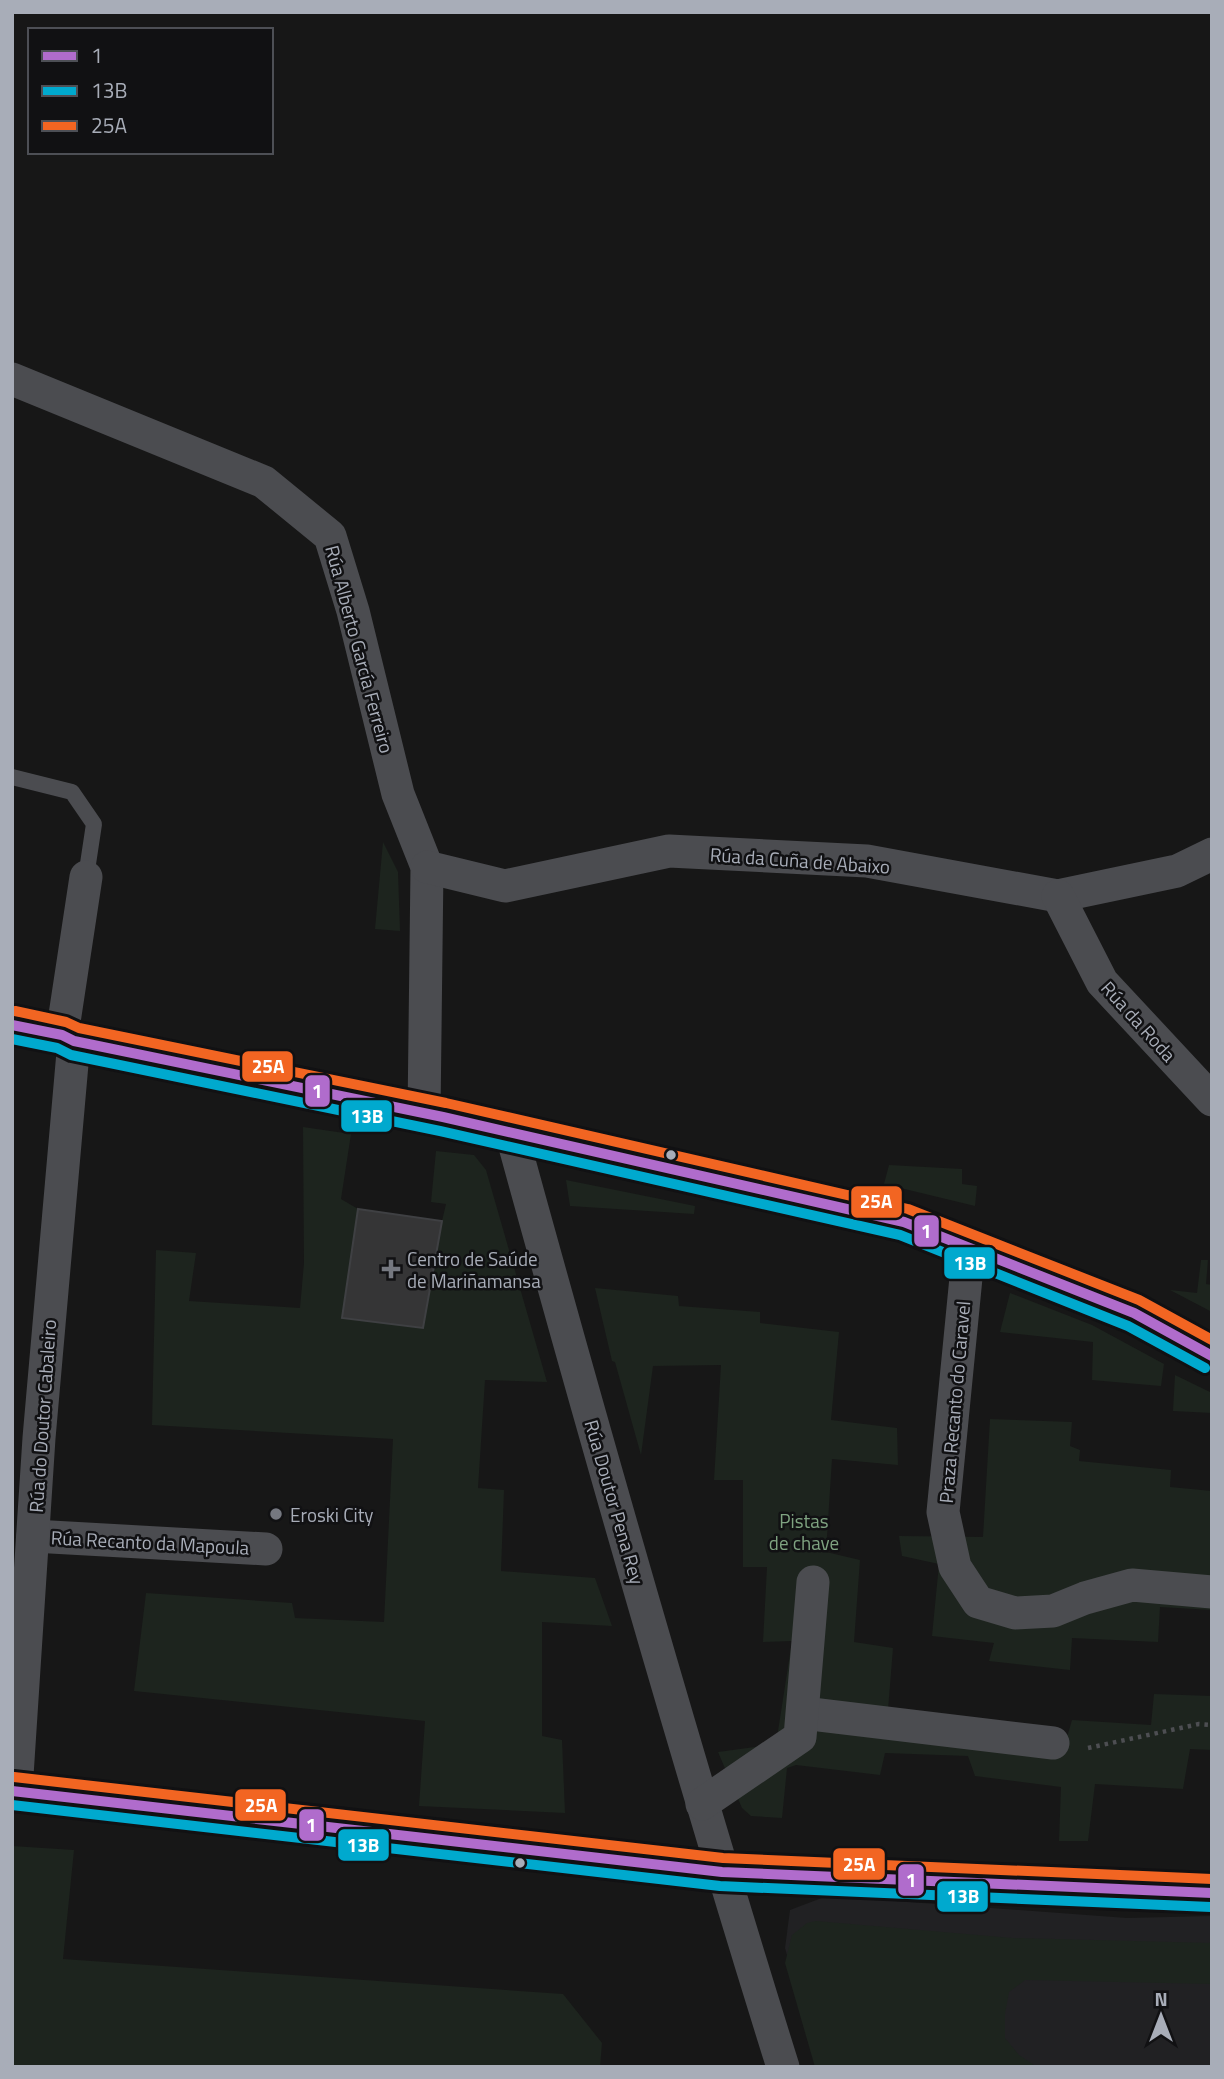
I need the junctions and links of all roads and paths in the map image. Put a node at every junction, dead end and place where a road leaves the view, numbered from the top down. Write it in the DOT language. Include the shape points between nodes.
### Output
graph roads {
  1 [pos="12,379"];
  2 [pos="12,777"];
  3 [pos="1212,854"];
  4 [pos="427,867"];
  5 [pos="86,877"];
  6 [pos="1058,896"];
  7 [pos="12,1025"];
  8 [pos="68,1038"];
  9 [pos="1212,1100"];
  10 [pos="424,1114"];
  11 [pos="511,1132"];
  12 [pos="969,1247"];
  13 [pos="1212,1356"];
  14 [pos="26,1438"];
  15 [pos="33,1536"];
  16 [pos="266,1549"];
  17 [pos="813,1582"];
  18 [pos="1212,1592"];
  19 [pos="803,1713"];
  20 [pos="1212,1725"];
  21 [pos="1053,1743"];
  22 [pos="14,1791"];
  23 [pos="702,1804"];
  24 [pos="722,1872"];
  25 [pos="1212,1893"];
  26 [pos="783,2067"];
  1 -- 4 [label="street, Rúa Alberto García Ferreiro" via="264,482 330,536 354,611 398,794"];
  2 -- 5 [label="lane" via="72,792 94,824"];
  3 -- 6 [label="street, Rúa da Cuña de Abaixo" via="1177,871"];
  4 -- 6 [label="street, Rúa da Cuña de Abaixo" via="505,886 669,851 867,861"];
  4 -- 10 [label="street, Rúa Alberto García Ferreiro"];
  5 -- 8 [label="street, Rúa do Doutor Cabaleiro"];
  6 -- 9 [label="street, Rúa da Roda" via="1102,982"];
  7 -- 8 [label="street"];
  8 -- 10 [label="street"];
  8 -- 14 [label="street, Rúa do Doutor Cabaleiro"];
  10 -- 11 [label="street"];
  11 -- 12 [label="street" via="904,1222"];
  11 -- 23 [label="street, Rúa Doutor Pena Rey"];
  12 -- 13 [label="street" via="1134,1313"];
  12 -- 18 [label="street, Praza Recanto do Caravel" via="943,1513 955,1567 978,1602 1015,1613 1053,1611 1132,1585"];
  14 -- 15 [label="street, Rúa do Doutor Cabaleiro"];
  15 -- 16 [label="street, Rúa Recanto da Mapoula"];
  15 -- 22 [label="street, Rúa do Doutor Cabaleiro"];
  17 -- 19 [label="street"];
  19 -- 21 [label="street"];
  19 -- 23 [label="street" via="800,1737"];
  20 -- 21 [label="path" via="1090,1748"];
  22 -- 24 [label="street"];
  23 -- 24 [label="street, Rúa Doutor Pena Rey"];
  24 -- 25 [label="street"];
  24 -- 26 [label="street, Rúa Doutor Pena Rey"];
}
